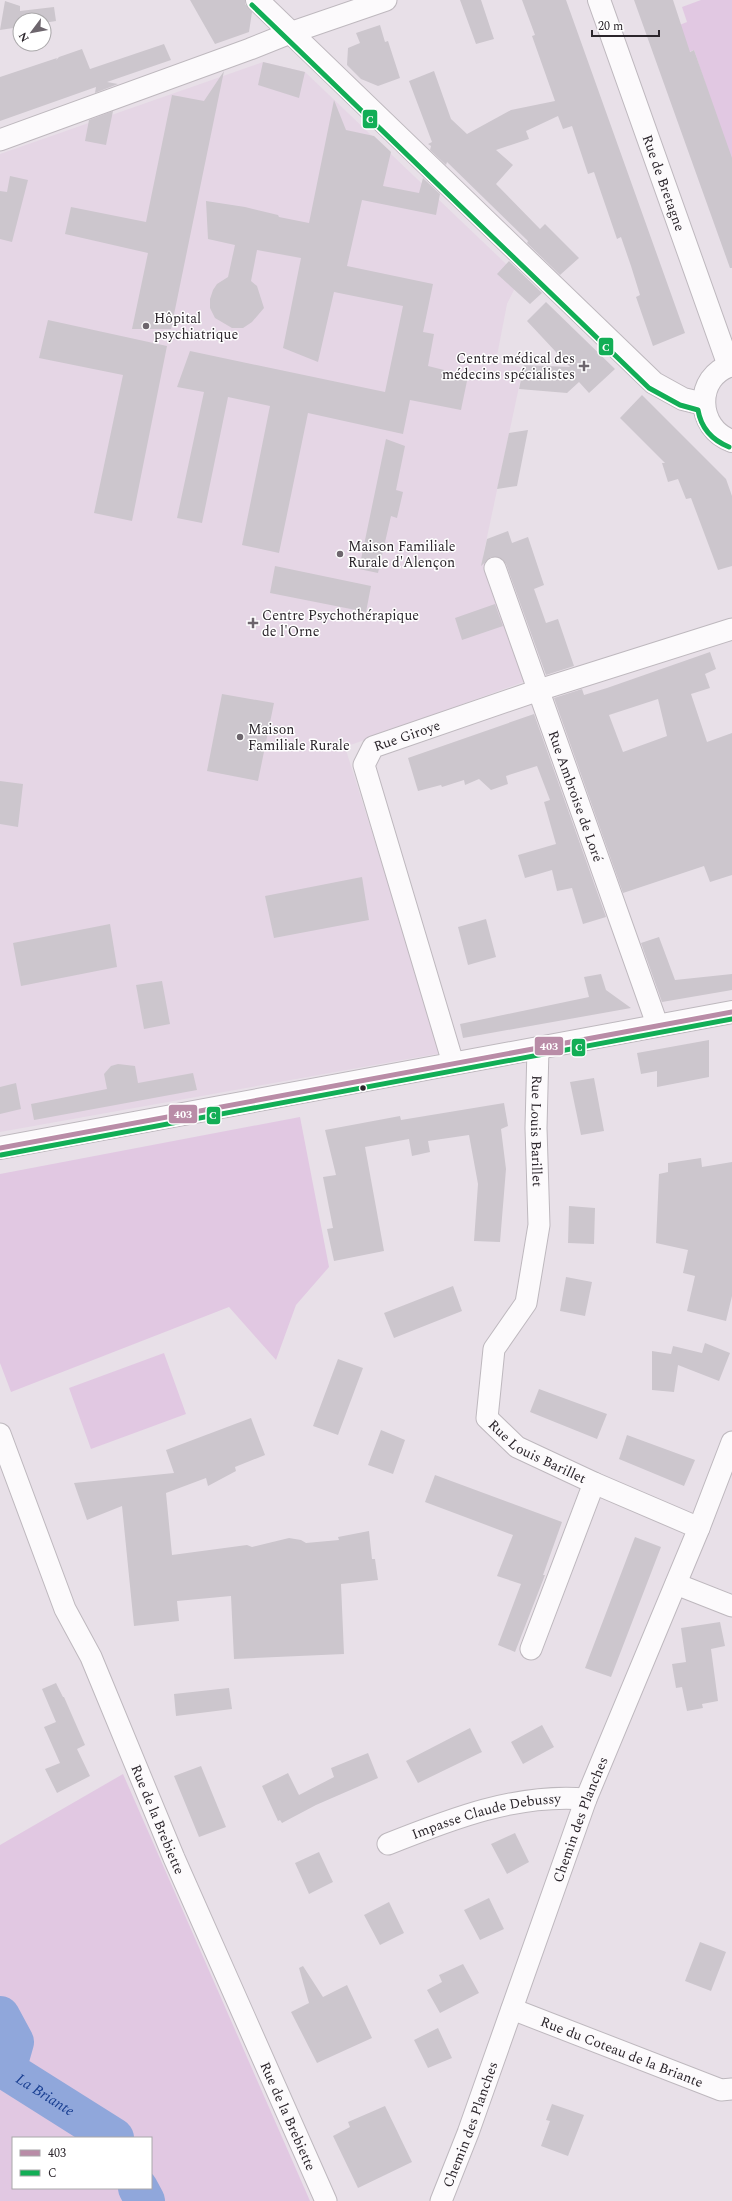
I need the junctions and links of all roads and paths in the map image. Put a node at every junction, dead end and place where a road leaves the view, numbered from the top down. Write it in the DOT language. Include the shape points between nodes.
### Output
graph roads {
  1 [pos="257,0"];
  2 [pos="386,0"];
  3 [pos="598,0"];
  4 [pos="290,33"];
  5 [pos="0,140"];
  6 [pos="731,365"];
  7 [pos="704,404"];
  8 [pos="732,441"];
  9 [pos="495,568"];
  10 [pos="732,629"];
  11 [pos="539,690"];
  12 [pos="732,1012"];
  13 [pos="657,1024"];
  14 [pos="538,1048"];
  15 [pos="453,1063"];
  16 [pos="0,1148"];
  17 [pos="0,1434"];
  18 [pos="732,1442"];
  19 [pos="594,1483"];
  20 [pos="699,1528"];
  21 [pos="676,1584"];
  22 [pos="732,1606"];
  23 [pos="531,1649"];
  24 [pos="586,1799"];
  25 [pos="388,1844"];
  26 [pos="512,2009"];
  27 [pos="732,2089"];
  28 [pos="326,2201"];
  29 [pos="440,2201"];
  1 -- 4 [label="street"];
  2 -- 4 [label="street"];
  3 -- 6 [label="street, Rue de Bretagne"];
  4 -- 5 [label="street"];
  4 -- 7 [label="street" via="654,383 683,399"];
  6 -- 7 [label="street" via="713,377 705,394"];
  7 -- 8 [label="street" via="711,426"];
  9 -- 11 [label="street, Rue Ambroise de Loré"];
  10 -- 11 [label="street, Rue Giroye"];
  11 -- 13 [label="street, Rue Ambroise de Loré"];
  11 -- 15 [label="street, Rue Giroye" via="373,747 364,765"];
  12 -- 13 [label="street"];
  13 -- 14 [label="street"];
  14 -- 15 [label="street"];
  14 -- 19 [label="street, Rue Louis Barillet" via="536,1128 539,1225 526,1303 494,1349 487,1418 517,1447"];
  15 -- 16 [label="street"];
  17 -- 28 [label="street, Rue de la Brebiette" via="65,1609 91,1657 174,1858"];
  18 -- 20 [label="street, Chemin des Planches"];
  19 -- 20 [label="street, Rue Louis Barillet"];
  19 -- 23 [label="street"];
  20 -- 21 [label="street, Chemin des Planches"];
  21 -- 22 [label="street"];
  21 -- 24 [label="street, Chemin des Planches"];
  24 -- 25 [label="street, Impasse Claude Debussy" via="562,1797 485,1809"];
  24 -- 26 [label="street, Chemin des Planches"];
  26 -- 27 [label="street, Rue du Coteau de la Briante" via="721,2090"];
  26 -- 29 [label="street, Chemin des Planches" via="468,2133"];
}
